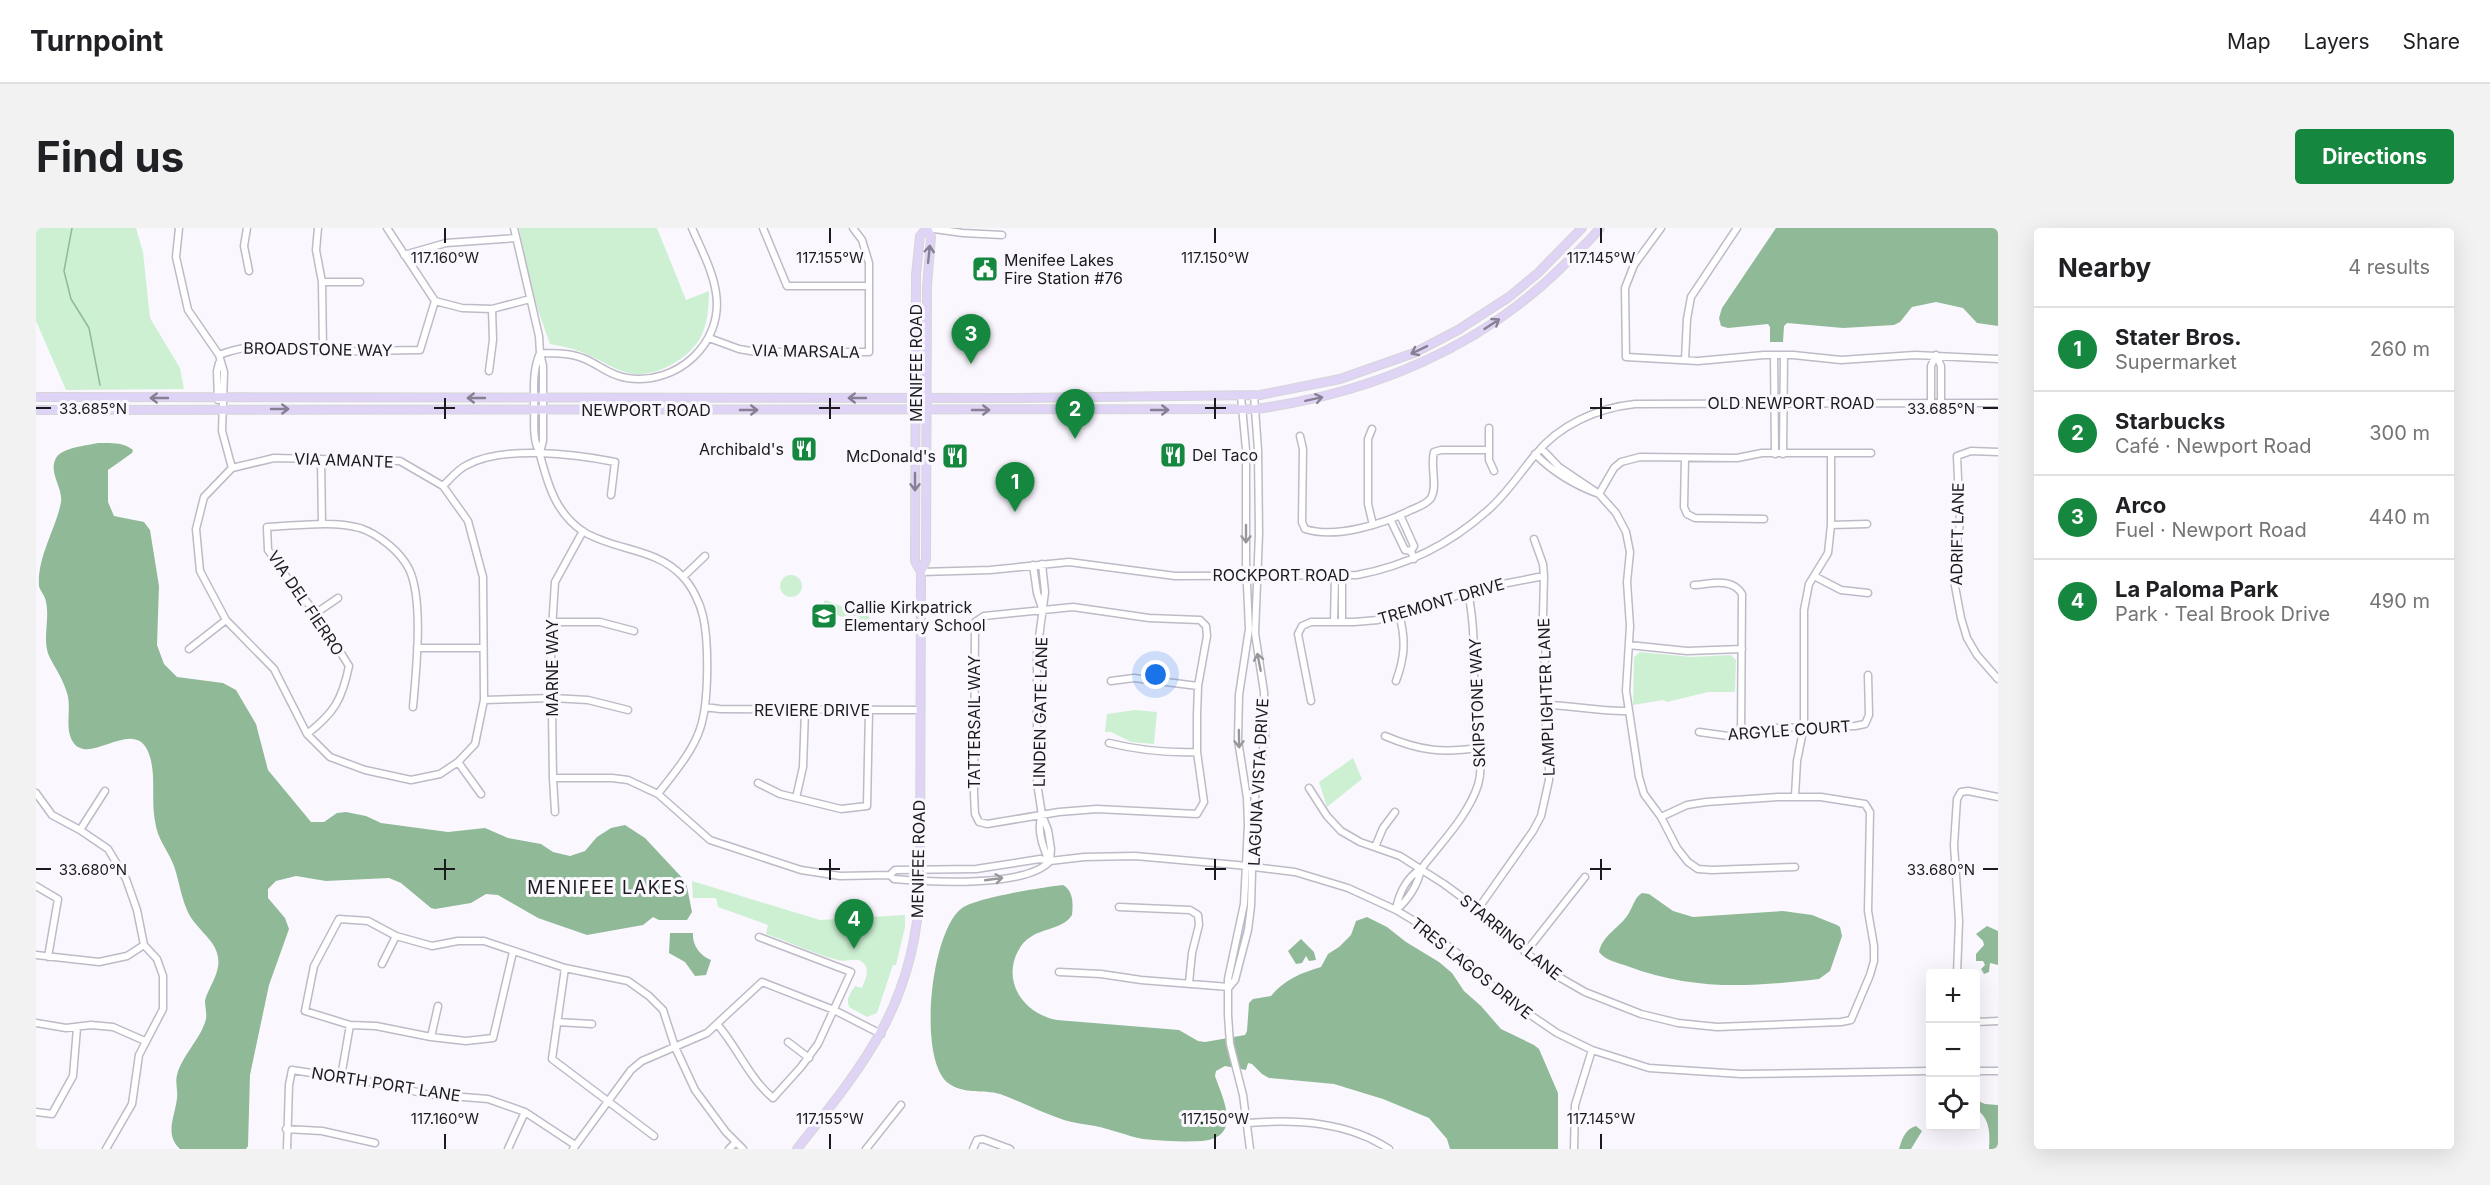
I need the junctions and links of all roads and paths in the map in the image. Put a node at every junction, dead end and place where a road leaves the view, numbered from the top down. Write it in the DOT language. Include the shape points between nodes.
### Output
graph roads {
  1 [pos="179,228"];
  2 [pos="247,228"];
  3 [pos="318,228"];
  4 [pos="387,228"];
  5 [pos="514,228"];
  6 [pos="692,228"];
  7 [pos="763,228"];
  8 [pos="853,228"];
  9 [pos="927,228"];
  10 [pos="1582,228"];
  11 [pos="1600,228"];
  12 [pos="1660,228"];
  13 [pos="1737,228"];
  14 [pos="1002,235"];
  15 [pos="516,238"];
  16 [pos="404,255"];
  17 [pos="249,271"];
  18 [pos="322,282"];
  19 [pos="360,282"];
  20 [pos="869,286"];
  21 [pos="530,299"];
  22 [pos="435,301"];
  23 [pos="492,309"];
  24 [pos="709,338"];
  25 [pos="323,351"];
  26 [pos="540,353"];
  27 [pos="1774,355"];
  28 [pos="1784,355"];
  29 [pos="1936,355"];
  30 [pos="1998,358"];
  31 [pos="219,359"];
  32 [pos="1685,360"];
  33 [pos="489,371"];
  34 [pos="1774,379"];
  35 [pos="1784,379"];
  36 [pos="1254,395"];
  37 [pos="1241,396"];
  38 [pos="36,398"];
  39 [pos="221,398"];
  40 [pos="539,398"];
  41 [pos="916,398"];
  42 [pos="928,398"];
  43 [pos="1774,403"];
  44 [pos="1784,403"];
  45 [pos="1931,403"];
  46 [pos="1941,403"];
  47 [pos="1998,403"];
  48 [pos="1620,405"];
  49 [pos="222,409"];
  50 [pos="1256,409"];
  51 [pos="36,410"];
  52 [pos="539,410"];
  53 [pos="1242,410"];
  54 [pos="916,411"];
  55 [pos="928,411"];
  56 [pos="1775,426"];
  57 [pos="1783,426"];
  58 [pos="1489,428"];
  59 [pos="1371,429"];
  60 [pos="1300,436"];
  61 [pos="1541,448"];
  62 [pos="1489,450"];
  63 [pos="1998,452"];
  64 [pos="540,453"];
  65 [pos="1831,453"];
  66 [pos="1871,453"];
  67 [pos="1535,454"];
  68 [pos="1775,454"];
  69 [pos="1783,454"];
  70 [pos="1685,458"];
  71 [pos="321,459"];
  72 [pos="232,468"];
  73 [pos="1494,471"];
  74 [pos="1573,475"];
  75 [pos="1570,482"];
  76 [pos="442,486"];
  77 [pos="1599,494"];
  78 [pos="611,495"];
  79 [pos="1400,515"];
  80 [pos="1390,519"];
  81 [pos="1764,519"];
  82 [pos="322,524"];
  83 [pos="1867,524"];
  84 [pos="1373,525"];
  85 [pos="1831,525"];
  86 [pos="582,531"];
  87 [pos="1409,534"];
  88 [pos="1399,538"];
  89 [pos="1534,539"];
  90 [pos="1410,551"];
  91 [pos="705,556"];
  92 [pos="1414,559"];
  93 [pos="1042,564"];
  94 [pos="1033,565"];
  95 [pos="921,572"];
  96 [pos="1248,576"];
  97 [pos="1257,576"];
  98 [pos="1338,576"];
  99 [pos="1544,576"];
  100 [pos="1814,576"];
  101 [pos="683,577"];
  102 [pos="1694,585"];
  103 [pos="1044,587"];
  104 [pos="1036,588"];
  105 [pos="1468,592"];
  106 [pos="1868,593"];
  107 [pos="338,598"];
  108 [pos="1334,600"];
  109 [pos="1342,600"];
  110 [pos="1042,609"];
  111 [pos="316,613"];
  112 [pos="1399,614"];
  113 [pos="226,620"];
  114 [pos="552,622"];
  115 [pos="1334,622"];
  116 [pos="1342,622"];
  117 [pos="634,631"];
  118 [pos="1629,645"];
  119 [pos="417,648"];
  120 [pos="483,648"];
  121 [pos="189,649"];
  122 [pos="1742,649"];
  123 [pos="1868,675"];
  124 [pos="1998,679"];
  125 [pos="1110,681"];
  126 [pos="1396,681"];
  127 [pos="1198,686"];
  128 [pos="552,698"];
  129 [pos="484,700"];
  130 [pos="1311,701"];
  131 [pos="1544,705"];
  132 [pos="413,706"];
  133 [pos="705,707"];
  134 [pos="628,710"];
  135 [pos="805,710"];
  136 [pos="869,710"];
  137 [pos="919,710"];
  138 [pos="1628,711"];
  139 [pos="1804,726"];
  140 [pos="1699,732"];
  141 [pos="307,734"];
  142 [pos="1741,735"];
  143 [pos="1385,736"];
  144 [pos="1109,743"];
  145 [pos="1479,748"];
  146 [pos="1197,752"];
  147 [pos="458,762"];
  148 [pos="553,778"];
  149 [pos="759,783"];
  150 [pos="1309,788"];
  151 [pos="105,791"];
  152 [pos="36,793"];
  153 [pos="481,794"];
  154 [pos="658,794"];
  155 [pos="1796,796"];
  156 [pos="1998,796"];
  157 [pos="796,798"];
  158 [pos="555,812"];
  159 [pos="1395,812"];
  160 [pos="1042,815"];
  161 [pos="1661,817"];
  162 [pos="81,830"];
  163 [pos="1375,847"];
  164 [pos="1050,861"];
  165 [pos="1250,866"];
  166 [pos="1796,867"];
  167 [pos="1421,869"];
  168 [pos="920,870"];
  169 [pos="890,874"];
  170 [pos="1585,877"];
  171 [pos="920,881"];
  172 [pos="36,886"];
  173 [pos="1119,907"];
  174 [pos="1478,909"];
  175 [pos="1396,910"];
  176 [pos="396,936"];
  177 [pos="759,937"];
  178 [pos="144,945"];
  179 [pos="513,952"];
  180 [pos="1525,953"];
  181 [pos="36,955"];
  182 [pos="48,957"];
  183 [pos="382,964"];
  184 [pos="565,969"];
  185 [pos="1957,969"];
  186 [pos="1059,972"];
  187 [pos="1189,983"];
  188 [pos="1229,987"];
  189 [pos="438,1006"];
  190 [pos="834,1010"];
  191 [pos="1998,1021"];
  192 [pos="557,1022"];
  193 [pos="1980,1022"];
  194 [pos="36,1023"];
  195 [pos="350,1024"];
  196 [pos="592,1024"];
  197 [pos="717,1024"];
  198 [pos="77,1028"];
  199 [pos="881,1034"];
  200 [pos="431,1037"];
  201 [pos="145,1041"];
  202 [pos="788,1042"];
  203 [pos="675,1047"];
  204 [pos="1592,1050"];
  205 [pos="809,1058"];
  206 [pos="1926,1071"];
  207 [pos="1980,1071"];
  208 [pos="1998,1071"];
  209 [pos="341,1077"];
  210 [pos="608,1101"];
  211 [pos="901,1105"];
  212 [pos="36,1112"];
  213 [pos="525,1112"];
  214 [pos="1248,1123"];
  215 [pos="286,1129"];
  216 [pos="654,1136"];
  217 [pos="735,1142"];
  218 [pos="375,1143"];
  219 [pos="574,1147"];
  220 [pos="106,1149"];
  221 [pos="287,1149"];
  222 [pos="508,1149"];
  223 [pos="729,1149"];
  224 [pos="743,1149"];
  225 [pos="797,1149"];
  226 [pos="866,1149"];
  227 [pos="973,1149"];
  228 [pos="1010,1149"];
  229 [pos="1250,1149"];
  230 [pos="1389,1149"];
  231 [pos="1574,1149"];
  1 -- 31 [label="street" via="176,257 188,310"];
  2 -- 17 [label="street" via="244,246"];
  3 -- 18 [label="street" via="315,250"];
  4 -- 16 [label="street"];
  5 -- 15 [label="street"];
  6 -- 24 [label="street" via="717,294"];
  7 -- 20 [label="street" via="787,286"];
  8 -- 20 [label="street" via="866,251"];
  9 -- 14 [label="street"];
  9 -- 41 [label="main road, MENIFEE ROAD" via="920,236 916,275"];
  42 -- 9 [label="main road, MENIFEE ROAD, one-way" via="927,286 931,237"];
  10 -- 36 [label="main road, NEWPORT ROAD, one-way" via="1509,297 1414,353 1340,379"];
  50 -- 11 [label="main road, NEWPORT ROAD, one-way" via="1315,400 1374,383 1453,349 1515,309"];
  12 -- 32 [label="street" via="1634,265 1625,288 1626,357"];
  13 -- 32 [label="street" via="1691,297"];
  15 -- 16 [label="street" via="446,243"];
  15 -- 21 [label="street"];
  16 -- 22 [label="street"];
  18 -- 19 [label="street"];
  18 -- 25 [label="street"];
  20 -- 24 [label="street, VIA MARSALA" via="869,352 756,352"];
  21 -- 23 [label="street"];
  21 -- 26 [label="street" via="537,320"];
  22 -- 23 [label="street" via="462,308"];
  22 -- 25 [label="street, BROADSTONE WAY" via="420,350"];
  23 -- 33 [label="street"];
  24 -- 26 [label="street" via="686,364 671,373 641,379 618,376 575,356"];
  25 -- 31 [label="street, BROADSTONE WAY" via="260,345 238,348"];
  26 -- 40 [label="street" via="534,366"];
  27 -- 28 [label="street"];
  27 -- 32 [label="street"];
  27 -- 34 [label="street"];
  28 -- 29 [label="street" via="1841,360"];
  28 -- 35 [label="street"];
  29 -- 30 [label="street"];
  29 -- 45 [label="street" via="1931,366"];
  29 -- 46 [label="street" via="1941,366"];
  31 -- 39 [label="street"];
  34 -- 35 [label="street"];
  34 -- 43 [label="street"];
  35 -- 44 [label="street"];
  36 -- 37 [label="main road, NEWPORT ROAD"];
  36 -- 50 [label="street, LAGUNA VISTA DRIVE"];
  37 -- 42 [label="main road, NEWPORT ROAD"];
  37 -- 53 [label="street, LAGUNA VISTA DRIVE"];
  39 -- 38 [label="main road, NEWPORT ROAD, one-way"];
  40 -- 39 [label="main road, NEWPORT ROAD, one-way"];
  39 -- 49 [label="street"];
  41 -- 40 [label="main road, NEWPORT ROAD, one-way"];
  40 -- 52 [label="street"];
  41 -- 42 [label="main road, NEWPORT ROAD"];
  41 -- 54 [label="main road, MENIFEE ROAD"];
  42 -- 55 [label="main road, MENIFEE ROAD"];
  43 -- 44 [label="street, OLD NEWPORT ROAD"];
  43 -- 48 [label="street, OLD NEWPORT ROAD"];
  43 -- 56 [label="street"];
  44 -- 45 [label="street, OLD NEWPORT ROAD"];
  44 -- 57 [label="street"];
  45 -- 46 [label="street, OLD NEWPORT ROAD"];
  46 -- 47 [label="street, OLD NEWPORT ROAD"];
  48 -- 61 [label="street, ROCKPORT ROAD" via="1575,423"];
  49 -- 51 [label="main road, NEWPORT ROAD"];
  49 -- 52 [label="main road, NEWPORT ROAD, one-way"];
  49 -- 72 [label="street" via="222,431"];
  50 -- 53 [label="main road, NEWPORT ROAD"];
  50 -- 97 [label="street, LAGUNA VISTA DRIVE"];
  52 -- 54 [label="main road, NEWPORT ROAD, one-way"];
  52 -- 64 [label="street" via="543,441"];
  55 -- 53 [label="main road, NEWPORT ROAD, one-way"];
  53 -- 96 [label="street, LAGUNA VISTA DRIVE, one-way"];
  54 -- 55 [label="main road, NEWPORT ROAD"];
  54 -- 95 [label="main road, MENIFEE ROAD, one-way" via="915,561"];
  55 -- 95 [label="main road, MENIFEE ROAD" via="926,560"];
  56 -- 57 [label="street"];
  56 -- 68 [label="street"];
  57 -- 69 [label="street"];
  58 -- 62 [label="street"];
  59 -- 84 [label="street" via="1368,504"];
  60 -- 84 [label="street" via="1305,529 1314,532"];
  61 -- 67 [label="street, ROCKPORT ROAD"];
  61 -- 74 [label="street"];
  62 -- 73 [label="street"];
  62 -- 79 [label="street" via="1434,452 1430,499"];
  63 -- 124 [label="street, ADRIFT LANE" via="1963,452 1957,456 1960,522 1954,560 1966,638"];
  64 -- 76 [label="street" via="494,456 466,465"];
  64 -- 78 [label="street" via="615,462"];
  64 -- 86 [label="street" via="555,500"];
  65 -- 66 [label="street"];
  65 -- 69 [label="street"];
  65 -- 85 [label="street"];
  67 -- 75 [label="street"];
  67 -- 92 [label="street, ROCKPORT ROAD" via="1489,510"];
  68 -- 69 [label="street"];
  68 -- 70 [label="street"];
  70 -- 77 [label="street" via="1640,457 1621,462"];
  70 -- 81 [label="street" via="1687,514 1695,518"];
  71 -- 72 [label="street, VIA AMANTE" via="274,458"];
  71 -- 76 [label="street, VIA AMANTE" via="400,461"];
  71 -- 82 [label="street"];
  72 -- 113 [label="street" via="204,497 196,528 200,571"];
  74 -- 75 [label="street"];
  74 -- 77 [label="street"];
  75 -- 77 [label="street"];
  76 -- 120 [label="street, VIA AMANTE" via="468,521 483,577"];
  77 -- 118 [label="street" via="1616,513 1630,552"];
  79 -- 80 [label="street"];
  79 -- 87 [label="street"];
  80 -- 84 [label="street"];
  80 -- 88 [label="street"];
  82 -- 111 [label="street, VIA DEL FIERRO" via="267,527 268,550"];
  82 -- 119 [label="street" via="360,528 391,545 409,569 416,598"];
  83 -- 85 [label="street"];
  85 -- 100 [label="street" via="1828,553"];
  86 -- 101 [label="street" via="605,543 665,562"];
  86 -- 114 [label="street, MARNE WAY" via="555,582"];
  87 -- 88 [label="street"];
  87 -- 90 [label="street" via="1414,546"];
  88 -- 90 [label="street" via="1405,550"];
  89 -- 99 [label="street, LAMPLIGHTER LANE"];
  90 -- 92 [label="street"];
  91 -- 101 [label="street"];
  92 -- 98 [label="street, ROCKPORT ROAD" via="1378,571"];
  93 -- 94 [label="street, ROCKPORT ROAD"];
  93 -- 96 [label="street, ROCKPORT ROAD" via="1090,564 1174,576"];
  93 -- 103 [label="street, LINDEN GATE LANE"];
  94 -- 95 [label="street, ROCKPORT ROAD" via="971,572"];
  94 -- 104 [label="street, LINDEN GATE LANE"];
  95 -- 137 [label="main road, MENIFEE ROAD"];
  96 -- 97 [label="street, ROCKPORT ROAD"];
  96 -- 165 [label="street, LAGUNA VISTA DRIVE, one-way" via="1249,629 1238,707"];
  97 -- 98 [label="street, ROCKPORT ROAD"];
  165 -- 97 [label="street, LAGUNA VISTA DRIVE, one-way" via="1264,736 1263,679 1255,633"];
  98 -- 108 [label="street"];
  98 -- 109 [label="street"];
  99 -- 105 [label="street, TREMONT DRIVE"];
  99 -- 131 [label="street, LAMPLIGHTER LANE"];
  100 -- 106 [label="street" via="1841,590"];
  100 -- 139 [label="street" via="1804,610"];
  101 -- 133 [label="street" via="703,614"];
  102 -- 122 [label="street" via="1738,586 1742,594"];
  103 -- 104 [label="street"];
  103 -- 110 [label="street, LINDEN GATE LANE"];
  104 -- 110 [label="street, LINDEN GATE LANE"];
  105 -- 112 [label="street, TREMONT DRIVE"];
  105 -- 145 [label="street, SKIPSTONE WAY" via="1474,623 1474,722"];
  107 -- 111 [label="street"];
  108 -- 109 [label="street"];
  108 -- 115 [label="street"];
  109 -- 116 [label="street"];
  110 -- 127 [label="street" via="1084,607 1149,618 1200,620 1207,636"];
  110 -- 160 [label="street, LINDEN GATE LANE" via="1037,653 1036,783"];
  110 -- 160 [label="street, TATTERSAIL WAY" via="984,616 975,622 974,794 979,822"];
  111 -- 141 [label="street, VIA DEL FIERRO" via="349,666 340,701"];
  112 -- 116 [label="street, TREMONT DRIVE" via="1367,622"];
  112 -- 126 [label="street" via="1405,652"];
  113 -- 121 [label="street"];
  113 -- 141 [label="street" via="274,669"];
  114 -- 117 [label="street" via="600,622"];
  114 -- 128 [label="street, MARNE WAY"];
  115 -- 116 [label="street, TREMONT DRIVE"];
  115 -- 130 [label="street, TREMONT DRIVE" via="1311,622 1302,626 1298,634"];
  118 -- 122 [label="street" via="1687,651"];
  118 -- 138 [label="street"];
  119 -- 120 [label="street"];
  119 -- 132 [label="street"];
  120 -- 129 [label="street, VIA AMANTE"];
  122 -- 142 [label="street"];
  123 -- 139 [label="street, ARGYLE COURT" via="1869,715 1865,724"];
  125 -- 127 [label="street" via="1134,678"];
  127 -- 146 [label="street"];
  128 -- 129 [label="street"];
  128 -- 134 [label="street" via="588,700"];
  128 -- 148 [label="street, MARNE WAY"];
  129 -- 147 [label="street, VIA AMANTE" via="475,744"];
  131 -- 138 [label="street"];
  131 -- 174 [label="street, LAMPLIGHTER LANE" via="1550,762 1540,816 1523,848"];
  133 -- 135 [label="street, REVIERE DRIVE"];
  133 -- 154 [label="street" via="692,746"];
  135 -- 136 [label="street, REVIERE DRIVE"];
  135 -- 157 [label="street" via="803,767"];
  136 -- 137 [label="street, REVIERE DRIVE"];
  136 -- 157 [label="street" via="867,806 841,809"];
  137 -- 168 [label="main road, MENIFEE ROAD"];
  138 -- 161 [label="street" via="1644,794"];
  139 -- 142 [label="street, ARGYLE COURT"];
  139 -- 155 [label="street"];
  140 -- 142 [label="street, ARGYLE COURT"];
  141 -- 147 [label="street" via="330,758 411,780 440,774"];
  143 -- 145 [label="street" via="1424,750"];
  144 -- 146 [label="street" via="1173,753"];
  145 -- 167 [label="street, SKIPSTONE WAY" via="1480,776 1473,796"];
  146 -- 160 [label="street" via="1204,802 1197,814 1097,809"];
  147 -- 153 [label="street"];
  148 -- 154 [label="street" via="628,780"];
  148 -- 158 [label="street, MARNE WAY"];
  149 -- 157 [label="street"];
  150 -- 163 [label="street, STARRING LANE" via="1333,824"];
  151 -- 162 [label="street"];
  152 -- 162 [label="street" via="52,815"];
  154 -- 169 [label="street" via="701,833 721,845 820,873"];
  155 -- 161 [label="street" via="1706,802 1687,805"];
  155 -- 180 [label="street, STARRING LANE" via="1865,804 1870,812 1868,911 1874,961 1851,1020 1717,1027 1678,1023 1641,1014 1585,992"];
  156 -- 185 [label="street" via="1968,790 1961,792 1958,799 1954,845 1959,921"];
  159 -- 163 [label="street"];
  160 -- 164 [label="street, LINDEN GATE LANE" via="1039,822 1043,850"];
  161 -- 166 [label="street" via="1677,848 1698,869"];
  162 -- 178 [label="street" via="108,849 126,879"];
  163 -- 167 [label="street, STARRING LANE"];
  164 -- 165 [label="street, TRES LAGOS DRIVE" via="1110,855"];
  164 -- 168 [label="street, TRES LAGOS DRIVE"];
  171 -- 164 [label="street, TRES LAGOS DRIVE, one-way" via="997,879 1042,869"];
  165 -- 175 [label="street, TRES LAGOS DRIVE" via="1328,881"];
  165 -- 188 [label="street, LAGUNA VISTA DRIVE"];
  167 -- 174 [label="street, STARRING LANE"];
  167 -- 175 [label="street, SKIPSTONE WAY" via="1405,902"];
  168 -- 169 [label="street, TRES LAGOS DRIVE" via="895,870"];
  168 -- 171 [label="main road, MENIFEE ROAD"];
  169 -- 171 [label="street, TRES LAGOS DRIVE" via="894,879"];
  170 -- 180 [label="street"];
  171 -- 199 [label="main road, MENIFEE ROAD" via="908,968"];
  172 -- 182 [label="street" via="57,898"];
  173 -- 187 [label="street" via="1190,910 1198,915"];
  174 -- 180 [label="street, STARRING LANE"];
  175 -- 204 [label="street, TRES LAGOS DRIVE" via="1448,945 1518,1007"];
  176 -- 179 [label="street" via="432,946 484,941"];
  176 -- 183 [label="street"];
  176 -- 195 [label="street" via="368,921 339,919 314,966 305,1011"];
  177 -- 190 [label="street" via="851,972"];
  178 -- 182 [label="street" via="127,956 99,962"];
  178 -- 201 [label="street" via="157,959 164,993 163,1009"];
  179 -- 184 [label="street"];
  179 -- 200 [label="street" via="493,1038 466,1041"];
  181 -- 182 [label="street"];
  184 -- 192 [label="street"];
  184 -- 203 [label="street" via="628,981 663,1010"];
  186 -- 187 [label="street"];
  187 -- 188 [label="street"];
  188 -- 214 [label="street, LAGUNA VISTA DRIVE" via="1229,1031"];
  189 -- 200 [label="street"];
  190 -- 197 [label="street" via="762,982"];
  190 -- 199 [label="street"];
  190 -- 205 [label="street"];
  191 -- 193 [label="street"];
  192 -- 196 [label="street"];
  192 -- 210 [label="street" via="552,1059"];
  194 -- 198 [label="street"];
  195 -- 200 [label="street"];
  195 -- 209 [label="street"];
  197 -- 203 [label="street"];
  197 -- 205 [label="street" via="751,1077 773,1098"];
  198 -- 201 [label="street" via="113,1027"];
  198 -- 212 [label="street" via="73,1076 52,1114"];
  199 -- 225 [label="main road, MENIFEE ROAD"];
  201 -- 220 [label="street" via="132,1104"];
  202 -- 205 [label="street"];
  203 -- 210 [label="street" via="642,1061"];
  203 -- 217 [label="street" via="695,1090"];
  204 -- 206 [label="street, TRES LAGOS DRIVE" via="1649,1068 1692,1072"];
  204 -- 231 [label="street" via="1575,1105"];
  207 -- 208 [label="street"];
  209 -- 213 [label="street, NORTH PORT LANE" via="425,1094 488,1099"];
  209 -- 215 [label="street, NORTH PORT LANE" via="292,1070"];
  210 -- 216 [label="street"];
  210 -- 219 [label="street"];
  211 -- 226 [label="street"];
  213 -- 219 [label="street, NORTH PORT LANE"];
  213 -- 222 [label="street"];
  214 -- 229 [label="street, LAGUNA VISTA DRIVE"];
  214 -- 230 [label="street" via="1279,1121 1336,1127 1368,1137"];
  215 -- 218 [label="street" via="322,1131"];
  215 -- 221 [label="street"];
  217 -- 223 [label="street"];
  217 -- 224 [label="street"];
  227 -- 228 [label="street" via="977,1140 983,1139"];
}
